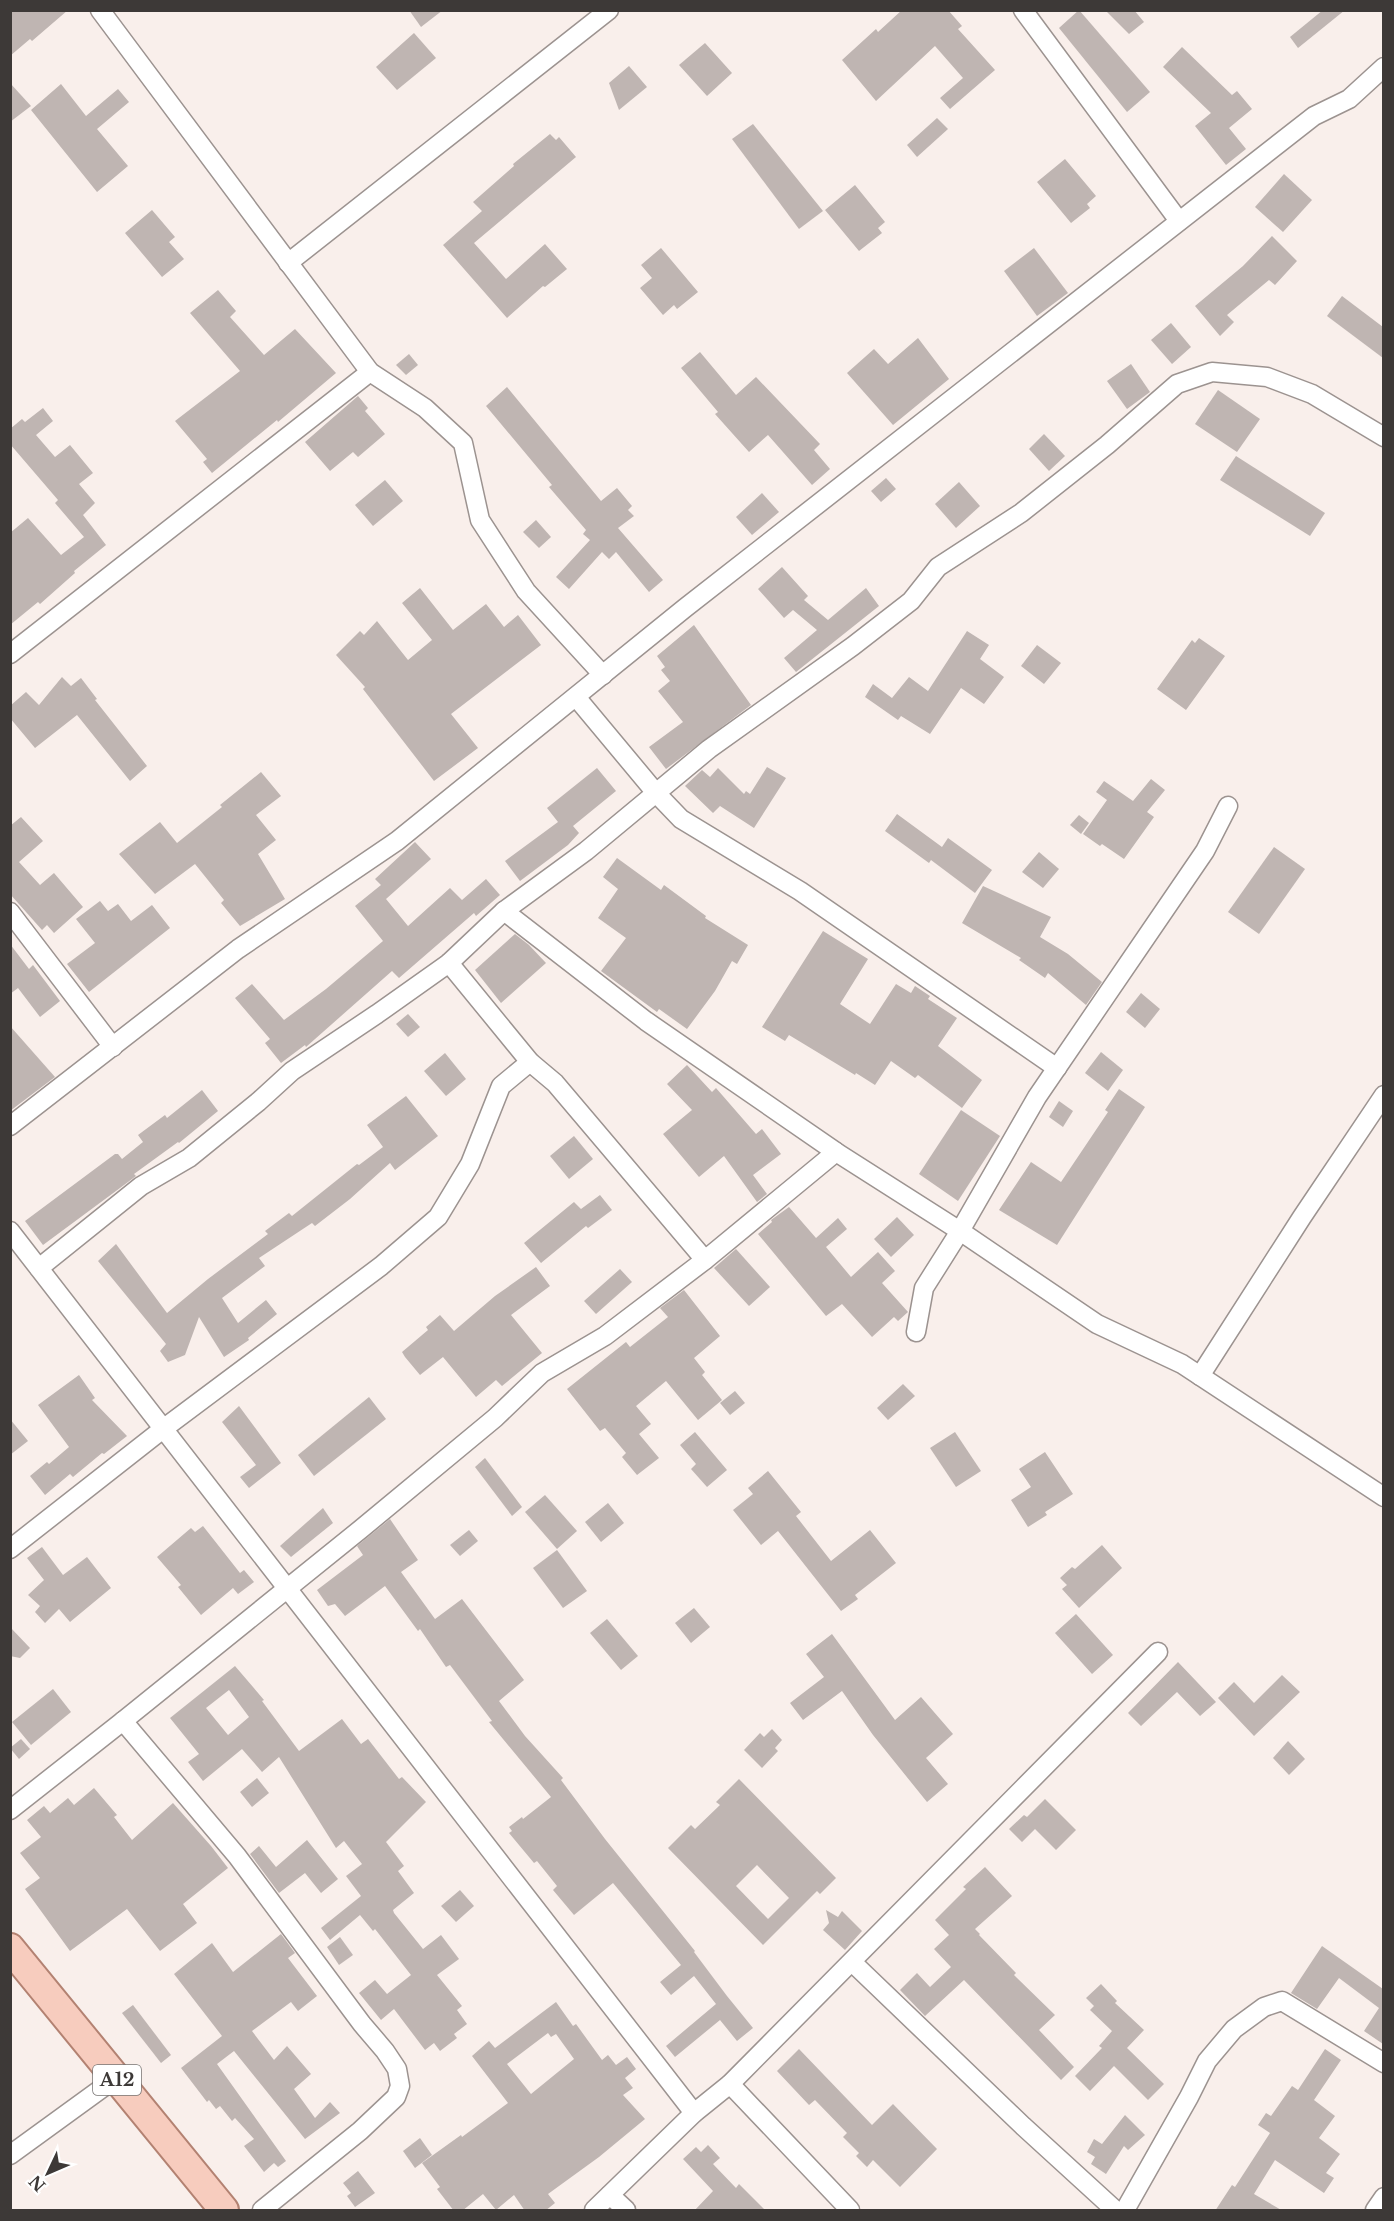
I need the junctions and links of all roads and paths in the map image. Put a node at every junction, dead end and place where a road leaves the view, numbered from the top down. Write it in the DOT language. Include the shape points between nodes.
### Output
graph roads {
  1 [pos="100,10"];
  2 [pos="609,10"];
  3 [pos="1023,10"];
  4 [pos="1383,67"];
  5 [pos="1179,221"];
  6 [pos="288,263"];
  7 [pos="370,372"];
  8 [pos="1383,436"];
  9 [pos="10,654"];
  10 [pos="603,675"];
  11 [pos="576,697"];
  12 [pos="656,794"];
  13 [pos="1228,806"];
  14 [pos="504,911"];
  15 [pos="10,912"];
  16 [pos="448,963"];
  17 [pos="113,1047"];
  18 [pos="530,1062"];
  19 [pos="1057,1068"];
  20 [pos="1383,1095"];
  21 [pos="10,1126"];
  22 [pos="836,1152"];
  23 [pos="960,1231"];
  24 [pos="10,1232"];
  25 [pos="705,1260"];
  26 [pos="39,1268"];
  27 [pos="916,1332"];
  28 [pos="1200,1376"];
  29 [pos="163,1429"];
  30 [pos="1383,1497"];
  31 [pos="10,1549"];
  32 [pos="287,1588"];
  33 [pos="1158,1652"];
  34 [pos="123,1721"];
  35 [pos="10,1810"];
  36 [pos="10,1948"];
  37 [pos="852,1962"];
  38 [pos="1383,2063"];
  39 [pos="116,2078"];
  40 [pos="730,2084"];
  41 [pos="694,2113"];
  42 [pos="10,2155"];
  43 [pos="610,2195"];
  44 [pos="1383,2197"];
  45 [pos="224,2211"];
  46 [pos="262,2211"];
  47 [pos="594,2211"];
  48 [pos="626,2211"];
  49 [pos="850,2211"];
  50 [pos="1115,2211"];
  51 [pos="1125,2211"];
  52 [pos="1375,2211"];
  1 -- 6 [label="street"];
  2 -- 6 [label="street"];
  3 -- 5 [label="street"];
  4 -- 5 [label="street" via="1349,99 1314,116"];
  5 -- 10 [label="street"];
  6 -- 7 [label="street"];
  7 -- 9 [label="street"];
  7 -- 10 [label="street" via="425,408 463,443 480,520 525,591"];
  8 -- 12 [label="street" via="1312,394 1267,377 1212,372 1177,384 1021,513 938,567 911,601 709,749"];
  10 -- 11 [label="street"];
  11 -- 12 [label="street"];
  11 -- 17 [label="street" via="397,841 238,949"];
  12 -- 14 [label="street"];
  12 -- 19 [label="street" via="681,819 800,891"];
  13 -- 19 [label="street" via="1205,851"];
  14 -- 16 [label="street"];
  14 -- 22 [label="street" via="646,1021"];
  15 -- 17 [label="street"];
  16 -- 18 [label="street"];
  16 -- 26 [label="street" via="292,1071 189,1158 141,1186"];
  17 -- 21 [label="street"];
  18 -- 25 [label="street" via="555,1083"];
  18 -- 29 [label="street" via="501,1086 470,1164 438,1217 381,1266"];
  19 -- 23 [label="street"];
  20 -- 28 [label="street"];
  22 -- 23 [label="street"];
  22 -- 25 [label="street"];
  23 -- 27 [label="street" via="924,1288"];
  23 -- 28 [label="street" via="1097,1324"];
  24 -- 26 [label="street"];
  25 -- 32 [label="street" via="604,1336 542,1373 495,1418"];
  26 -- 29 [label="street"];
  28 -- 30 [label="street"];
  29 -- 31 [label="street"];
  29 -- 32 [label="street"];
  32 -- 34 [label="street"];
  32 -- 41 [label="street"];
  33 -- 37 [label="street"];
  34 -- 35 [label="street"];
  34 -- 46 [label="street" via="237,1856 397,2070 400,2086 396,2097"];
  36 -- 39 [label="main road, A12"];
  37 -- 40 [label="street"];
  37 -- 50 [label="street"];
  38 -- 51 [label="street" via="1282,2001 1264,2007 1234,2029 1207,2061"];
  39 -- 42 [label="street"];
  39 -- 45 [label="main road, A12"];
  40 -- 41 [label="street"];
  40 -- 49 [label="street"];
  41 -- 43 [label="street"];
  43 -- 47 [label="street"];
  43 -- 48 [label="street"];
  44 -- 52 [label="street"];
}
